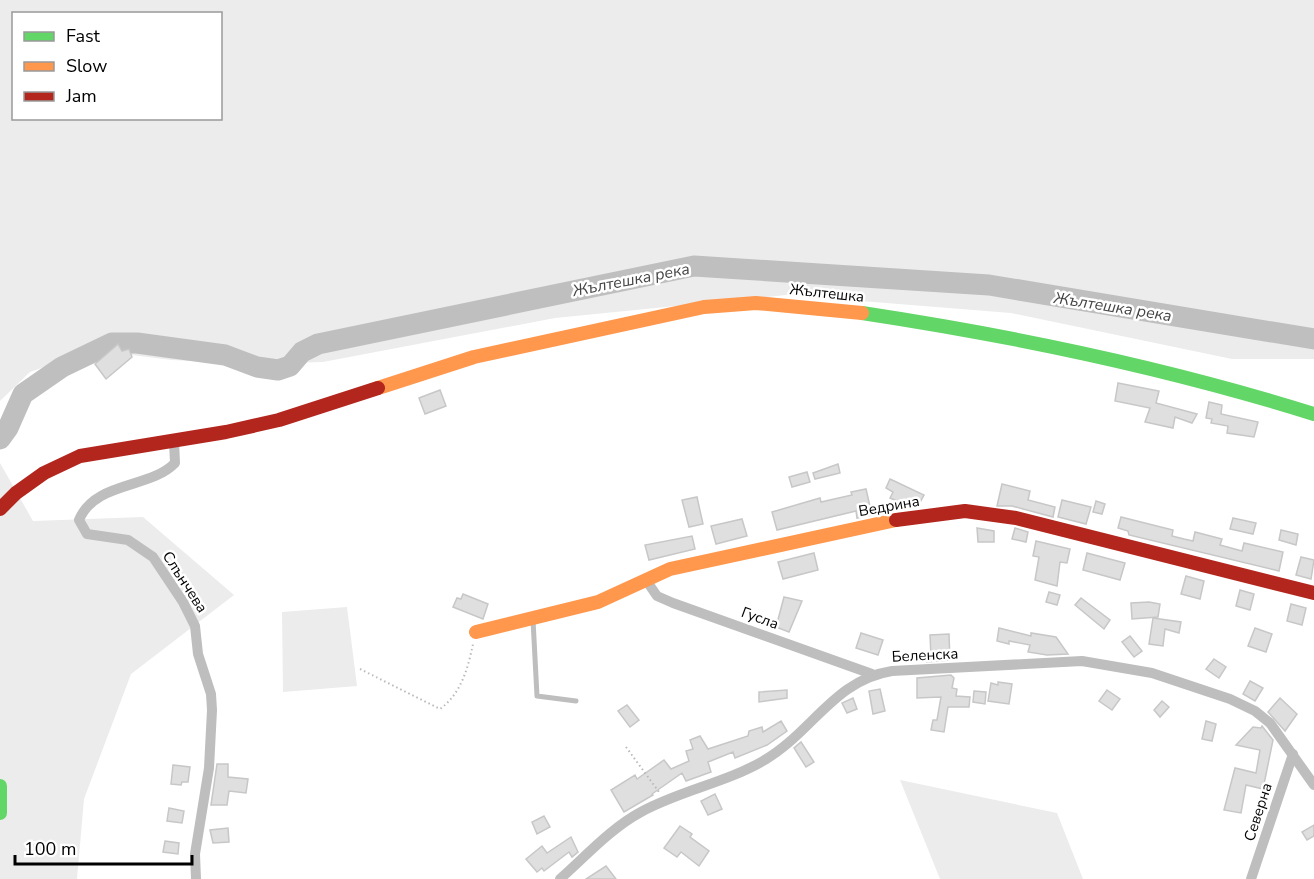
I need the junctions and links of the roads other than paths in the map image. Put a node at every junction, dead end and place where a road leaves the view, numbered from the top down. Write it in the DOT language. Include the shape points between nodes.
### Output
graph roads {
  1 [pos="1314,414"];
  2 [pos="174,441"];
  3 [pos="0,509"];
  4 [pos="646,580"];
  5 [pos="1314,593"];
  6 [pos="532,618"];
  7 [pos="476,632"];
  8 [pos="872,674"];
  9 [pos="576,701"];
  10 [pos="1293,754"];
  11 [pos="1314,785"];
  12 [pos="0,786"];
  13 [pos="0,813"];
  14 [pos="196,879"];
  15 [pos="560,879"];
  16 [pos="1251,879"];
  1 -- 2 [label="main road, Жълтешка" via="1129,365 946,327 837,309 756,303 704,307 484,354 279,420"];
  2 -- 3 [label="main road, Жълтешка" via="80,456 44,473"];
  2 -- 14 [label="street, Слънчева" via="175,463 171,467 98,499 79,520 87,534 128,540 153,557 195,626 212,710 209,768 195,854"];
  4 -- 5 [label="main road, Ведрина" via="670,569 903,518 965,512 1016,519"];
  4 -- 6 [label="main road, Ведрина" via="598,602"];
  4 -- 8 [label="street, Гусла" via="657,596 673,603"];
  6 -- 7 [label="main road, Ведрина"];
  6 -- 9 [label="lane" via="537,696"];
  8 -- 10 [label="street, Беленска" via="1082,662 1114,665 1152,673 1255,711 1270,723"];
  8 -- 15 [label="street, Беленска" via="855,682 763,761 641,812"];
  10 -- 11 [label="street, Беленска"];
  10 -- 16 [label="street, Северна"];
  12 -- 13 [label="main road"];
}
